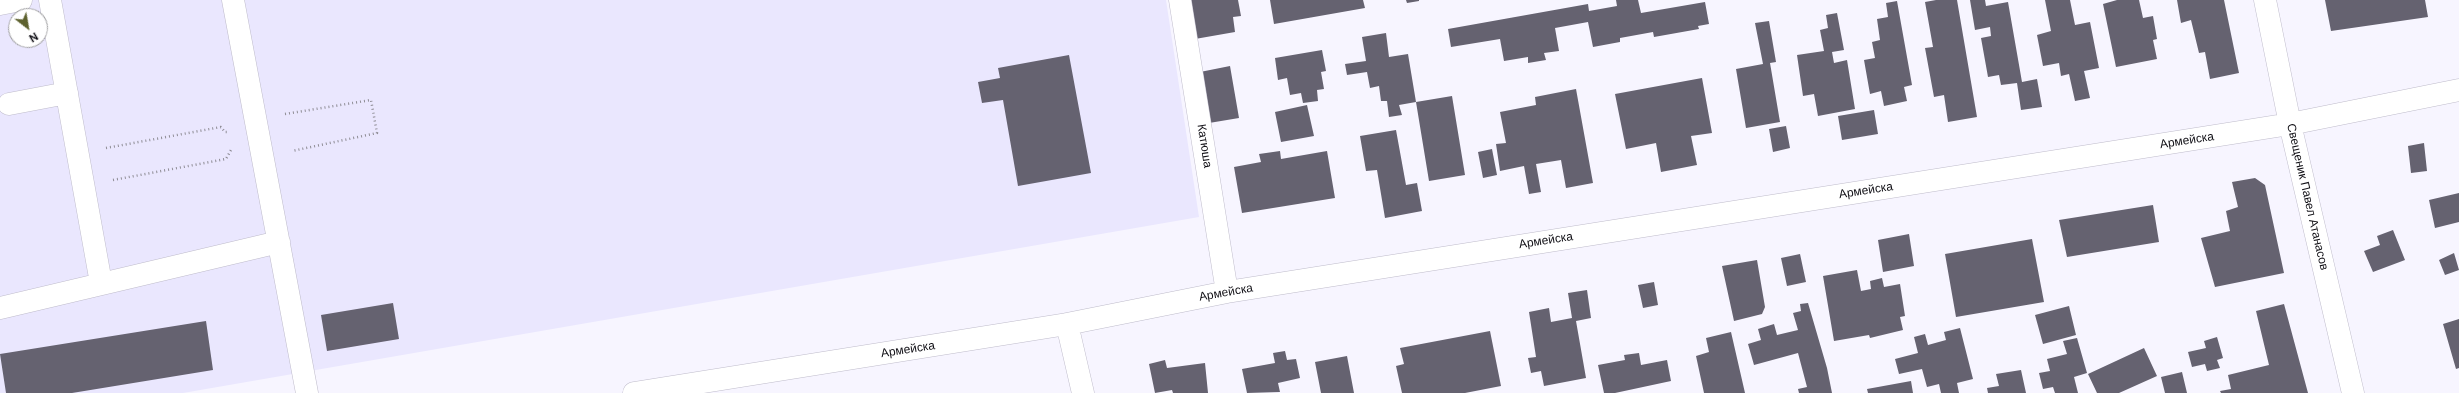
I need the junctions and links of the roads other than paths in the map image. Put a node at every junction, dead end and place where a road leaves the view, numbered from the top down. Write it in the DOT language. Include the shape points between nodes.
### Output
graph roads {
  1 [pos="21,0"];
  2 [pos="50,0"];
  3 [pos="233,0"];
  4 [pos="1180,0"];
  5 [pos="2265,0"];
  6 [pos="0,4"];
  7 [pos="2459,90"];
  8 [pos="67,93"];
  9 [pos="9,104"];
  10 [pos="2290,124"];
  11 [pos="279,242"];
  12 [pos="101,284"];
  13 [pos="1227,292"];
  14 [pos="0,308"];
  15 [pos="1068,324"];
  16 [pos="307,393"];
  17 [pos="634,393"];
  18 [pos="1083,393"];
  19 [pos="2353,393"];
  1 -- 6 [label="street"];
  2 -- 8 [label="street"];
  3 -- 11 [label="street"];
  4 -- 13 [label="street, Катюша"];
  5 -- 10 [label="street, Свещеник Павел Атанасов"];
  7 -- 10 [label="street, Армейска"];
  8 -- 9 [label="street"];
  8 -- 12 [label="street"];
  10 -- 13 [label="street, Армейска"];
  10 -- 19 [label="street, Свещеник Павел Атанасов"];
  11 -- 12 [label="street"];
  11 -- 16 [label="street"];
  12 -- 14 [label="street"];
  13 -- 15 [label="street, Армейска"];
  15 -- 17 [label="street, Армейска"];
  15 -- 18 [label="street"];
}
